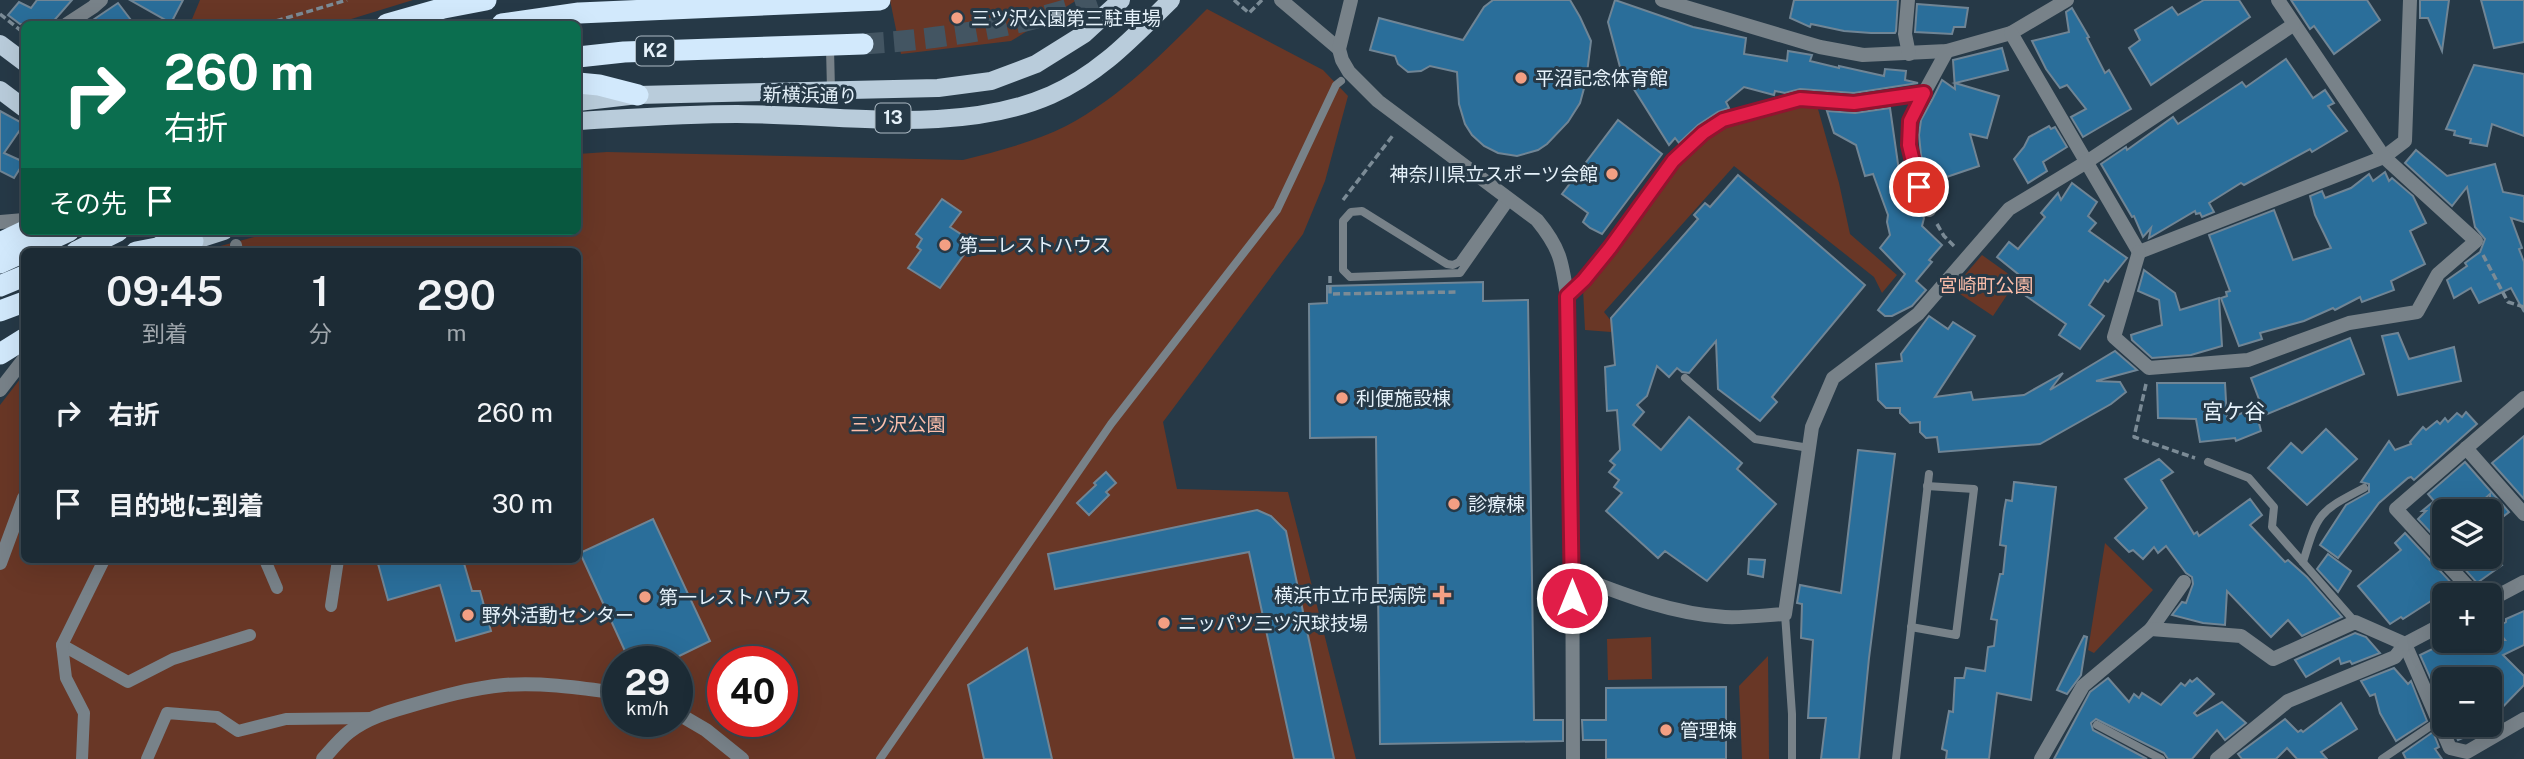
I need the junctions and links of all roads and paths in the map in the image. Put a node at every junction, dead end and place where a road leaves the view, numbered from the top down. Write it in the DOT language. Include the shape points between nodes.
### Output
graph roads {
  1 [pos="101,0"];
  2 [pos="347,0"];
  3 [pos="486,0"];
  4 [pos="880,0"];
  5 [pos="1121,0"];
  6 [pos="1171,0"];
  7 [pos="1234,0"];
  8 [pos="1262,0"];
  9 [pos="1281,0"];
  10 [pos="1351,0"];
  11 [pos="1662,0"];
  12 [pos="1908,0"];
  13 [pos="2067,0"];
  14 [pos="2278,0"];
  15 [pos="2410,0"];
  16 [pos="0,14"];
  17 [pos="72,21"];
  18 [pos="275,21"];
  19 [pos="398,21"];
  20 [pos="523,21"];
  21 [pos="2293,25"];
  22 [pos="21,31"];
  23 [pos="2011,33"];
  24 [pos="0,44"];
  25 [pos="863,44"];
  26 [pos="830,45"];
  27 [pos="1339,50"];
  28 [pos="1947,51"];
  29 [pos="1909,54"];
  30 [pos="21,57"];
  31 [pos="581,59"];
  32 [pos="1341,81"];
  33 [pos="581,83"];
  34 [pos="0,90"];
  35 [pos="831,90"];
  36 [pos="1924,93"];
  37 [pos="638,95"];
  38 [pos="581,102"];
  39 [pos="21,106"];
  40 [pos="581,121"];
  41 [pos="1397,129"];
  42 [pos="2384,157"];
  43 [pos="2085,163"];
  44 [pos="1508,198"];
  45 [pos="1338,206"];
  46 [pos="1930,210"];
  47 [pos="21,220"];
  48 [pos="0,222"];
  49 [pos="21,230"];
  50 [pos="21,231"];
  51 [pos="0,234"];
  52 [pos="60,235"];
  53 [pos="110,235"];
  54 [pos="207,235"];
  55 [pos="189,239"];
  56 [pos="2476,241"];
  57 [pos="0,243"];
  58 [pos="32,248"];
  59 [pos="84,248"];
  60 [pos="152,248"];
  61 [pos="164,248"];
  62 [pos="172,248"];
  63 [pos="2139,252"];
  64 [pos="21,253"];
  65 [pos="1963,255"];
  66 [pos="0,263"];
  67 [pos="1330,269"];
  68 [pos="21,277"];
  69 [pos="0,286"];
  70 [pos="1458,292"];
  71 [pos="1567,296"];
  72 [pos="2524,307"];
  73 [pos="21,341"];
  74 [pos="0,354"];
  75 [pos="21,363"];
  76 [pos="2149,368"];
  77 [pos="1685,378"];
  78 [pos="0,390"];
  79 [pos="2524,398"];
  80 [pos="1809,448"];
  81 [pos="2466,448"];
  82 [pos="2208,462"];
  83 [pos="1928,474"];
  84 [pos="1927,486"];
  85 [pos="2364,488"];
  86 [pos="21,506"];
  87 [pos="2524,514"];
  88 [pos="2303,562"];
  89 [pos="0,563"];
  90 [pos="103,563"];
  91 [pos="266,563"];
  92 [pos="338,563"];
  93 [pos="1573,575"];
  94 [pos="2184,582"];
  95 [pos="2524,582"];
  96 [pos="2464,583"];
  97 [pos="277,588"];
  98 [pos="2502,594"];
  99 [pos="331,606"];
  100 [pos="1785,614"];
  101 [pos="2355,622"];
  102 [pos="1912,626"];
  103 [pos="2151,629"];
  104 [pos="2432,630"];
  105 [pos="250,635"];
  106 [pos="2405,644"];
  107 [pos="62,645"];
  108 [pos="602,691"];
  109 [pos="2432,707"];
  110 [pos="374,718"];
  111 [pos="2524,719"];
  112 [pos="693,722"];
  113 [pos="2096,725"];
  114 [pos="2432,725"];
  115 [pos="2502,732"];
  116 [pos="2445,737"];
  117 [pos="2493,737"];
  118 [pos="82,759"];
  119 [pos="147,759"];
  120 [pos="323,759"];
  121 [pos="742,759"];
  122 [pos="880,759"];
  123 [pos="1573,759"];
  124 [pos="1792,759"];
  125 [pos="1896,759"];
  126 [pos="2041,759"];
  127 [pos="2161,759"];
  128 [pos="2217,759"];
  129 [pos="2382,759"];
  1 -- 17 [label="street"];
  2 -- 18 [label="path"];
  3 -- 19 [label="highway"];
  4 -- 20 [label="highway" via="579,13"];
  5 -- 35 [label="main road, 新横浜通り / 13" via="1084,34 1036,64 991,81 938,88"];
  6 -- 40 [label="main road, 新横浜通り / 13" via="1112,59 1053,94 1004,111 950,119 736,114"];
  7 -- 8 [label="path" via="1249,13"];
  9 -- 27 [label="street"];
  10 -- 27 [label="street"];
  11 -- 29 [label="street" via="1820,47 1863,55"];
  12 -- 29 [label="street" via="1905,34"];
  13 -- 23 [label="street"];
  14 -- 21 [label="street"];
  15 -- 42 [label="street" via="2405,141"];
  16 -- 22 [label="path"];
  21 -- 42 [label="street"];
  21 -- 43 [label="street"];
  23 -- 28 [label="street"];
  23 -- 43 [label="street"];
  24 -- 30 [label="main road"];
  25 -- 26 [label="highway, K2"];
  26 -- 31 [label="highway, K2" via="624,52"];
  26 -- 35 [label="lane"];
  27 -- 44 [label="street" via="1349,72 1378,101"];
  28 -- 29 [label="street"];
  28 -- 36 [label="street"];
  32 -- 122 [label="lane" via="1276,210 1111,424"];
  33 -- 37 [label="highway"];
  34 -- 39 [label="main road"];
  35 -- 37 [label="main road, 新横浜通り / 13"];
  36 -- 46 [label="street" via="1910,121 1909,145"];
  36 -- 71 [label="street" via="1854,103 1800,99 1723,120 1673,161 1610,248"];
  37 -- 38 [label="main road, 新横浜通り / 13"];
  41 -- 45 [label="path"];
  42 -- 56 [label="street"];
  42 -- 63 [label="street"];
  43 -- 63 [label="street"];
  43 -- 65 [label="street" via="2009,209"];
  44 -- 44 [label="lane" via="1460,273 1350,277 1343,270 1343,221 1351,212 1362,211 1453,265"];
  44 -- 71 [label="street" via="1537,220 1554,241"];
  46 -- 65 [label="path" via="1944,236"];
  47 -- 48 [label="street"];
  49 -- 51 [label="highway"];
  50 -- 57 [label="highway"];
  52 -- 58 [label="highway"];
  53 -- 59 [label="highway"];
  54 -- 55 [label="main road"];
  55 -- 60 [label="highway"];
  55 -- 61 [label="highway, bridge"];
  55 -- 62 [label="street"];
  56 -- 72 [label="path" via="2508,302"];
  56 -- 76 [label="street" via="2438,274 2417,312 2349,323 2248,360"];
  63 -- 76 [label="street" via="2114,337"];
  64 -- 66 [label="highway"];
  65 -- 80 [label="street" via="1918,314 1833,378 1812,427"];
  67 -- 70 [label="path" via="1330,294"];
  68 -- 69 [label="highway"];
  71 -- 93 [label="street"];
  73 -- 74 [label="highway"];
  75 -- 78 [label="street"];
  76 -- 82 [label="path" via="2134,437"];
  77 -- 80 [label="lane" via="1755,439"];
  79 -- 81 [label="street"];
  80 -- 100 [label="street"];
  81 -- 87 [label="street"];
  81 -- 96 [label="street" via="2396,509"];
  82 -- 88 [label="lane" via="2249,478 2274,507 2272,527"];
  83 -- 84 [label="lane"];
  84 -- 102 [label="lane"];
  84 -- 102 [label="lane" via="1974,489 1956,635"];
  85 -- 88 [label="lane" via="2330,506 2315,523"];
  86 -- 89 [label="street"];
  88 -- 101 [label="lane"];
  90 -- 107 [label="street"];
  91 -- 97 [label="street"];
  92 -- 99 [label="street"];
  93 -- 100 [label="street" via="1672,609 1726,617"];
  93 -- 123 [label="street"];
  94 -- 103 [label="street"];
  95 -- 98 [label="street"];
  100 -- 124 [label="lane"];
  101 -- 103 [label="street" via="2273,659 2241,636"];
  101 -- 106 [label="street"];
  102 -- 125 [label="lane"];
  103 -- 126 [label="street" via="2083,687"];
  104 -- 106 [label="street"];
  105 -- 107 [label="street" via="173,659 128,682"];
  106 -- 109 [label="street"];
  106 -- 128 [label="street" via="2395,657 2288,701"];
  107 -- 118 [label="street" via="66,678 84,713"];
  108 -- 110 [label="street" via="505,685 466,691"];
  110 -- 119 [label="street" via="286,719 238,730 217,717 167,713"];
  110 -- 120 [label="street" via="349,732"];
  111 -- 115 [label="street"];
  112 -- 121 [label="street"];
  113 -- 127 [label="lane"];
  114 -- 129 [label="lane"];
  116 -- 117 [label="street" via="2450,748 2467,752"];
}
